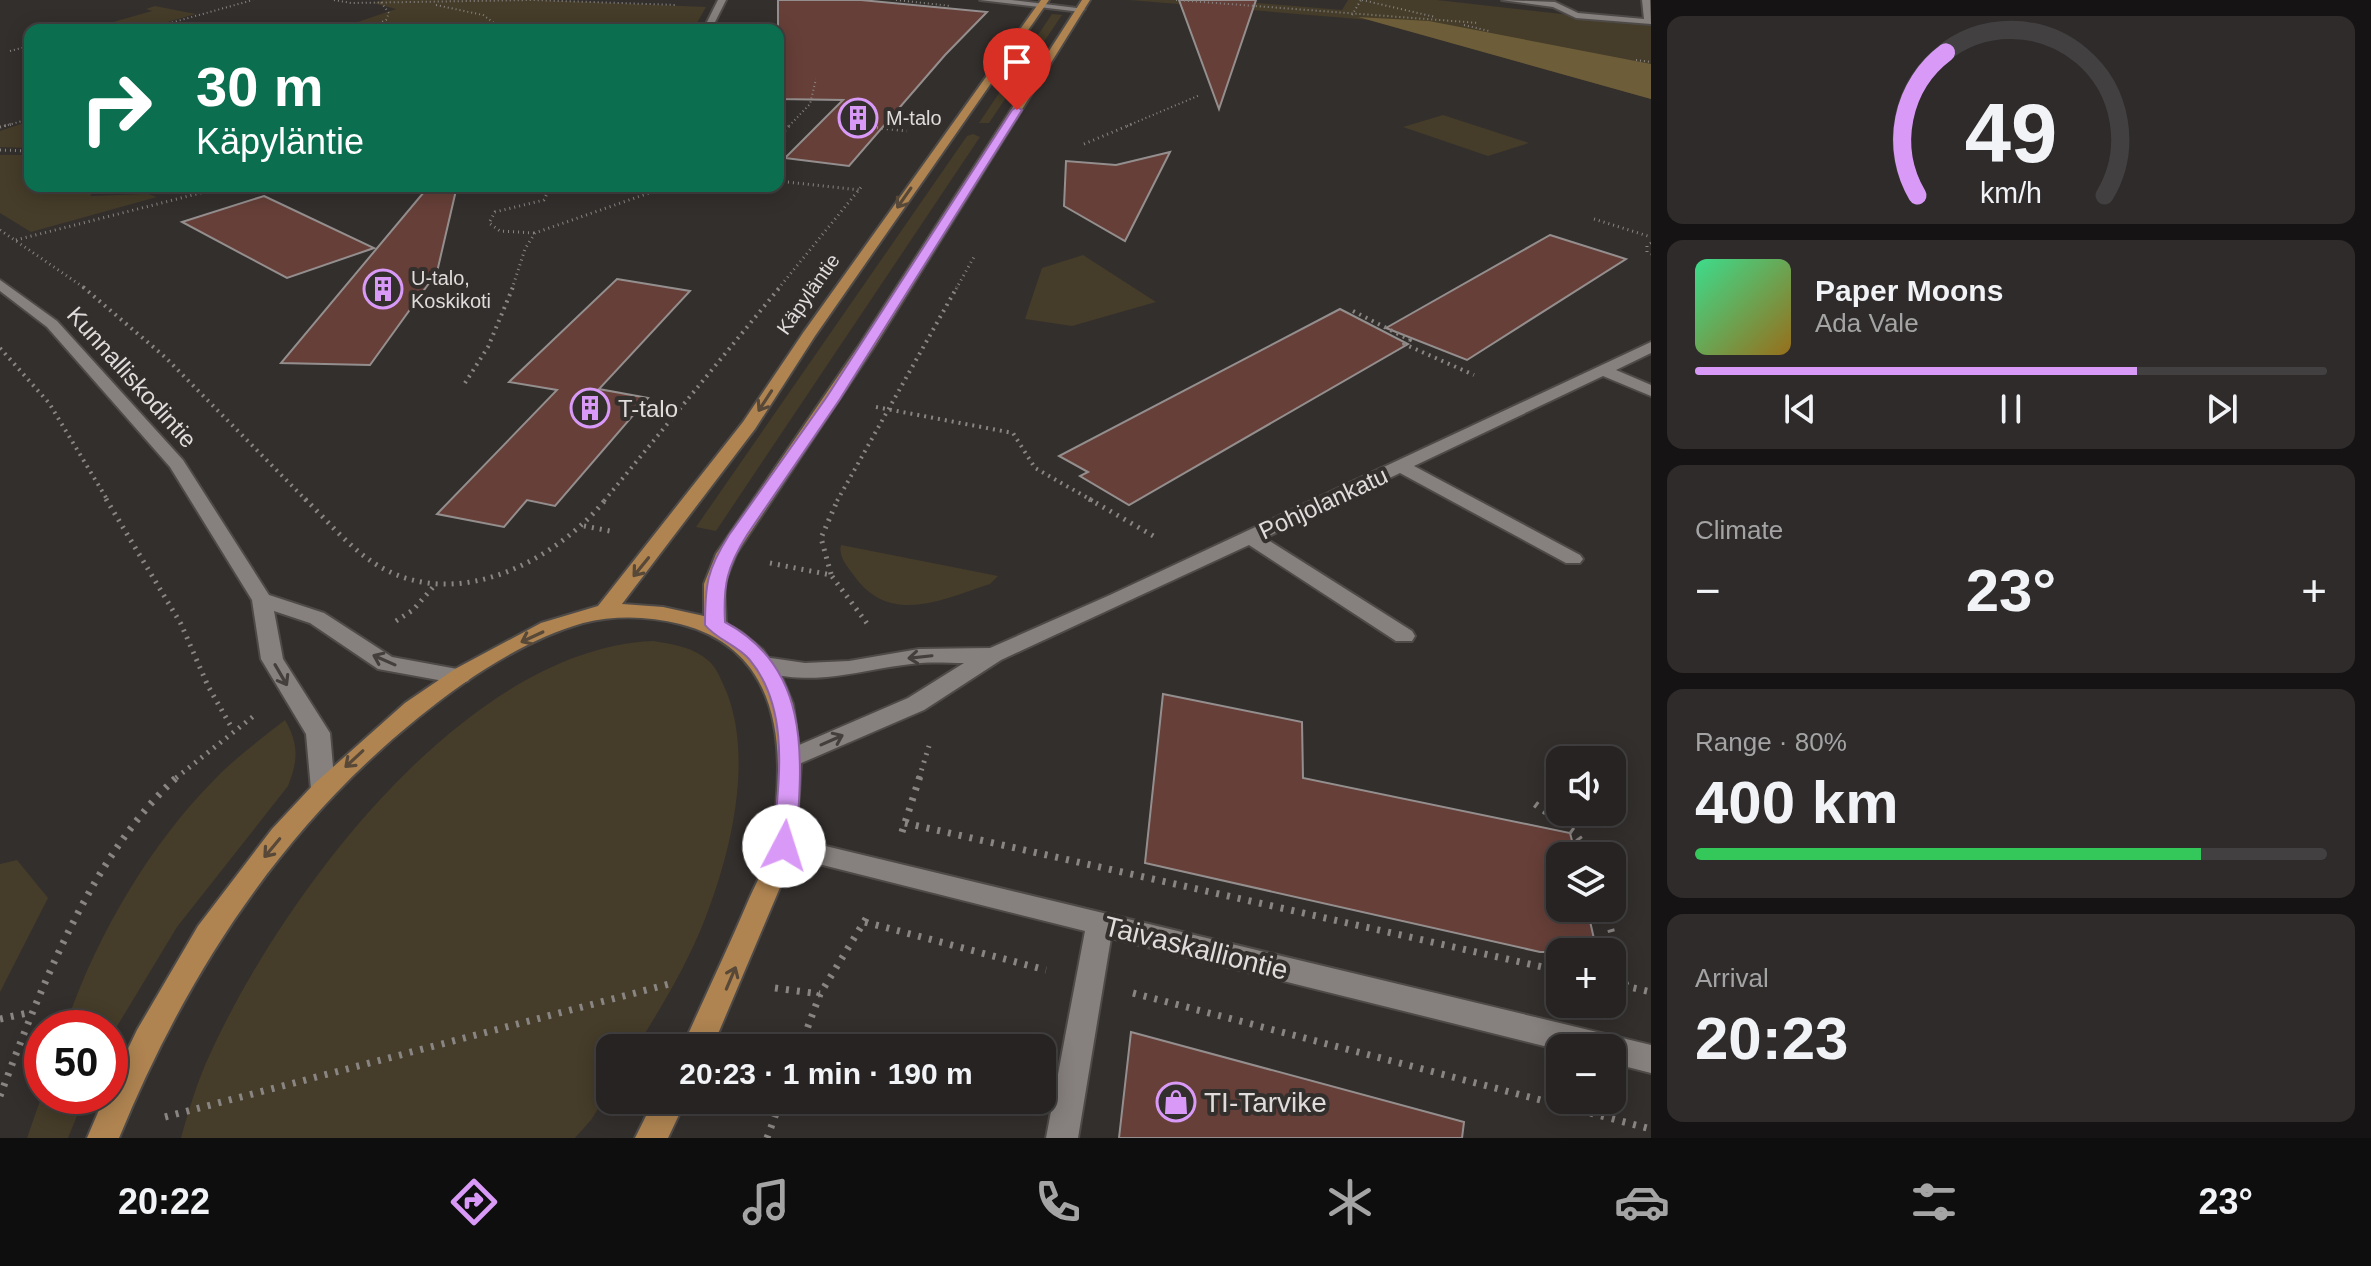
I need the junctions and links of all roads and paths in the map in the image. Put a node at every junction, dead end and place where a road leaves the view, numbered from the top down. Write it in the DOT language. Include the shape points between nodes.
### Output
graph roads {
  1 [pos="253,0"];
  2 [pos="334,0"];
  3 [pos="984,0"];
  4 [pos="1176,0"];
  5 [pos="1361,0"];
  6 [pos="1506,0"];
  7 [pos="1646,0"];
  8 [pos="376,1"];
  9 [pos="720,2"];
  10 [pos="427,3"];
  11 [pos="1043,3"];
  12 [pos="1083,4"];
  13 [pos="1352,15"];
  14 [pos="1445,20"];
  15 [pos="167,24"];
  16 [pos="377,24"];
  17 [pos="499,24"];
  18 [pos="710,24"];
  19 [pos="24,48"];
  20 [pos="10,51"];
  21 [pos="816,79"];
  22 [pos="1200,95"];
  23 [pos="24,121"];
  24 [pos="0,127"];
  25 [pos="872,127"];
  26 [pos="784,132"];
  27 [pos="898,143"];
  28 [pos="1084,144"];
  29 [pos="0,150"];
  30 [pos="24,151"];
  31 [pos="869,178"];
  32 [pos="784,182"];
  33 [pos="860,190"];
  34 [pos="200,192"];
  35 [pos="548,192"];
  36 [pos="652,192"];
  37 [pos="191,194"];
  38 [pos="1594,219"];
  39 [pos="0,230"];
  40 [pos="535,233"];
  41 [pos="1651,237"];
  42 [pos="16,240"];
  43 [pos="1651,243"];
  44 [pos="980,246"];
  45 [pos="1651,254"];
  46 [pos="0,284"];
  47 [pos="1353,311"];
  48 [pos="0,348"];
  49 [pos="1649,350"];
  50 [pos="1604,370"];
  51 [pos="1474,375"];
  52 [pos="465,383"];
  53 [pos="1651,391"];
  54 [pos="833,399"];
  55 [pos="890,409"];
  56 [pos="1401,466"];
  57 [pos="1250,537"];
  58 [pos="1573,559"];
  59 [pos="1195,563"];
  60 [pos="831,575"];
  61 [pos="436,584"];
  62 [pos="262,600"];
  63 [pos="605,612"];
  64 [pos="715,625"];
  65 [pos="1404,636"];
  66 [pos="360,647"];
  67 [pos="993,655"];
  68 [pos="764,665"];
  69 [pos="460,676"];
  70 [pos="290,691"];
  71 [pos="233,730"];
  72 [pos="791,758"];
  73 [pos="323,789"];
  74 [pos="1535,804"];
  75 [pos="905,823"];
  76 [pos="1582,842"];
  77 [pos="784,846"];
  78 [pos="865,922"];
  79 [pos="1100,925"];
  80 [pos="1546,968"];
  81 [pos="1090,981"];
  82 [pos="676,982"];
  83 [pos="1626,986"];
  84 [pos="1651,992"];
  85 [pos="33,1010"];
  86 [pos="24,1014"];
  87 [pos="0,1019"];
  88 [pos="24,1033"];
  89 [pos="704,1034"];
  90 [pos="1552,1034"];
  91 [pos="1626,1052"];
  92 [pos="1651,1059"];
  93 [pos="0,1096"];
  94 [pos="189,1108"];
  95 [pos="664,1114"];
  96 [pos="776,1114"];
  97 [pos="1651,1129"];
  98 [pos="103,1138"];
  99 [pos="651,1138"];
  100 [pos="767,1138"];
  101 [pos="1062,1138"];
  1 -- 15 [label="path"];
  2 -- 8 [label="path"];
  3 -- 11 [label="street"];
  4 -- 13 [label="path"];
  5 -- 13 [label="path"];
  6 -- 7 [label="street" via="1555,5 1576,15 1649,22"];
  8 -- 10 [label="path"];
  8 -- 16 [label="path" via="389,13"];
  9 -- 10 [label="path"];
  9 -- 18 [label="street"];
  10 -- 17 [label="path"];
  11 -- 12 [label="street"];
  11 -- 63 [label="main road, Käpyläntie, one-way" via="749,425"];
  12 -- 54 [label="main road"];
  13 -- 14 [label="path"];
  19 -- 20 [label="path"];
  21 -- 26 [label="path" via="810,104"];
  22 -- 28 [label="path"];
  23 -- 24 [label="path"];
  25 -- 27 [label="path" via="908,132"];
  29 -- 30 [label="path"];
  31 -- 33 [label="path"];
  32 -- 33 [label="path"];
  33 -- 61 [label="path" via="584,526 526,566 483,581"];
  34 -- 37 [label="path"];
  35 -- 40 [label="path" via="544,200 495,212 489,223 500,231"];
  36 -- 40 [label="path"];
  37 -- 42 [label="path"];
  38 -- 41 [label="path"];
  39 -- 42 [label="path"];
  40 -- 52 [label="path" via="477,368"];
  42 -- 61 [label="path" via="65,271 143,336 372,564"];
  43 -- 45 [label="path"];
  44 -- 55 [label="path"];
  46 -- 62 [label="street, Kunnalliskodintie" via="52,324 177,464"];
  47 -- 51 [label="path" via="1410,340 1404,344"];
  48 -- 71 [label="path" via="49,403 181,624"];
  49 -- 50 [label="street, Pohjolankatu"];
  50 -- 53 [label="street"];
  50 -- 56 [label="street, Pohjolankatu"];
  54 -- 55 [label="path"];
  54 -- 64 [label="main road" via="726,554 714,584"];
  55 -- 59 [label="path" via="1013,433 1035,468 1138,524"];
  55 -- 60 [label="path" via="829,515 821,538"];
  56 -- 57 [label="street, Pohjolankatu"];
  56 -- 58 [label="street"];
  57 -- 59 [label="street, Pohjolankatu"];
  57 -- 65 [label="street"];
  59 -- 67 [label="street, Pohjolankatu"];
  61 -- 66 [label="path" via="413,610"];
  62 -- 66 [label="street" via="317,618"];
  62 -- 70 [label="street, Kunnalliskodintie, one-way" via="272,659"];
  63 -- 64 [label="main road" via="649,611"];
  63 -- 69 [label="main road, one-way" via="534,636"];
  64 -- 68 [label="main road" via="737,637"];
  69 -- 66 [label="street, one-way" via="386,664"];
  67 -- 68 [label="street, Pohjolankatu, one-way" via="919,656 805,671"];
  72 -- 67 [label="street, Pohjolankatu, one-way" via="916,704"];
  68 -- 72 [label="main road" via="785,713"];
  69 -- 73 [label="main road, one-way"];
  70 -- 71 [label="path"];
  70 -- 73 [label="street, Kunnalliskodintie" via="318,733"];
  71 -- 85 [label="path" via="154,800 73,922"];
  72 -- 77 [label="main road"];
  73 -- 98 [label="main road, one-way" via="236,892 190,962"];
  74 -- 76 [label="path"];
  75 -- 80 [label="path"];
  77 -- 79 [label="street, Taivaskalliontie"];
  89 -- 77 [label="main road, one-way"];
  78 -- 81 [label="path"];
  79 -- 81 [label="street"];
  79 -- 90 [label="street, Taivaskalliontie"];
  81 -- 97 [label="path"];
  81 -- 101 [label="street"];
  82 -- 94 [label="path"];
  83 -- 84 [label="path"];
  86 -- 87 [label="path"];
  88 -- 93 [label="path"];
  91 -- 92 [label="street, Taivaskalliontie"];
  95 -- 99 [label="main road"];
  96 -- 100 [label="path"];
}
